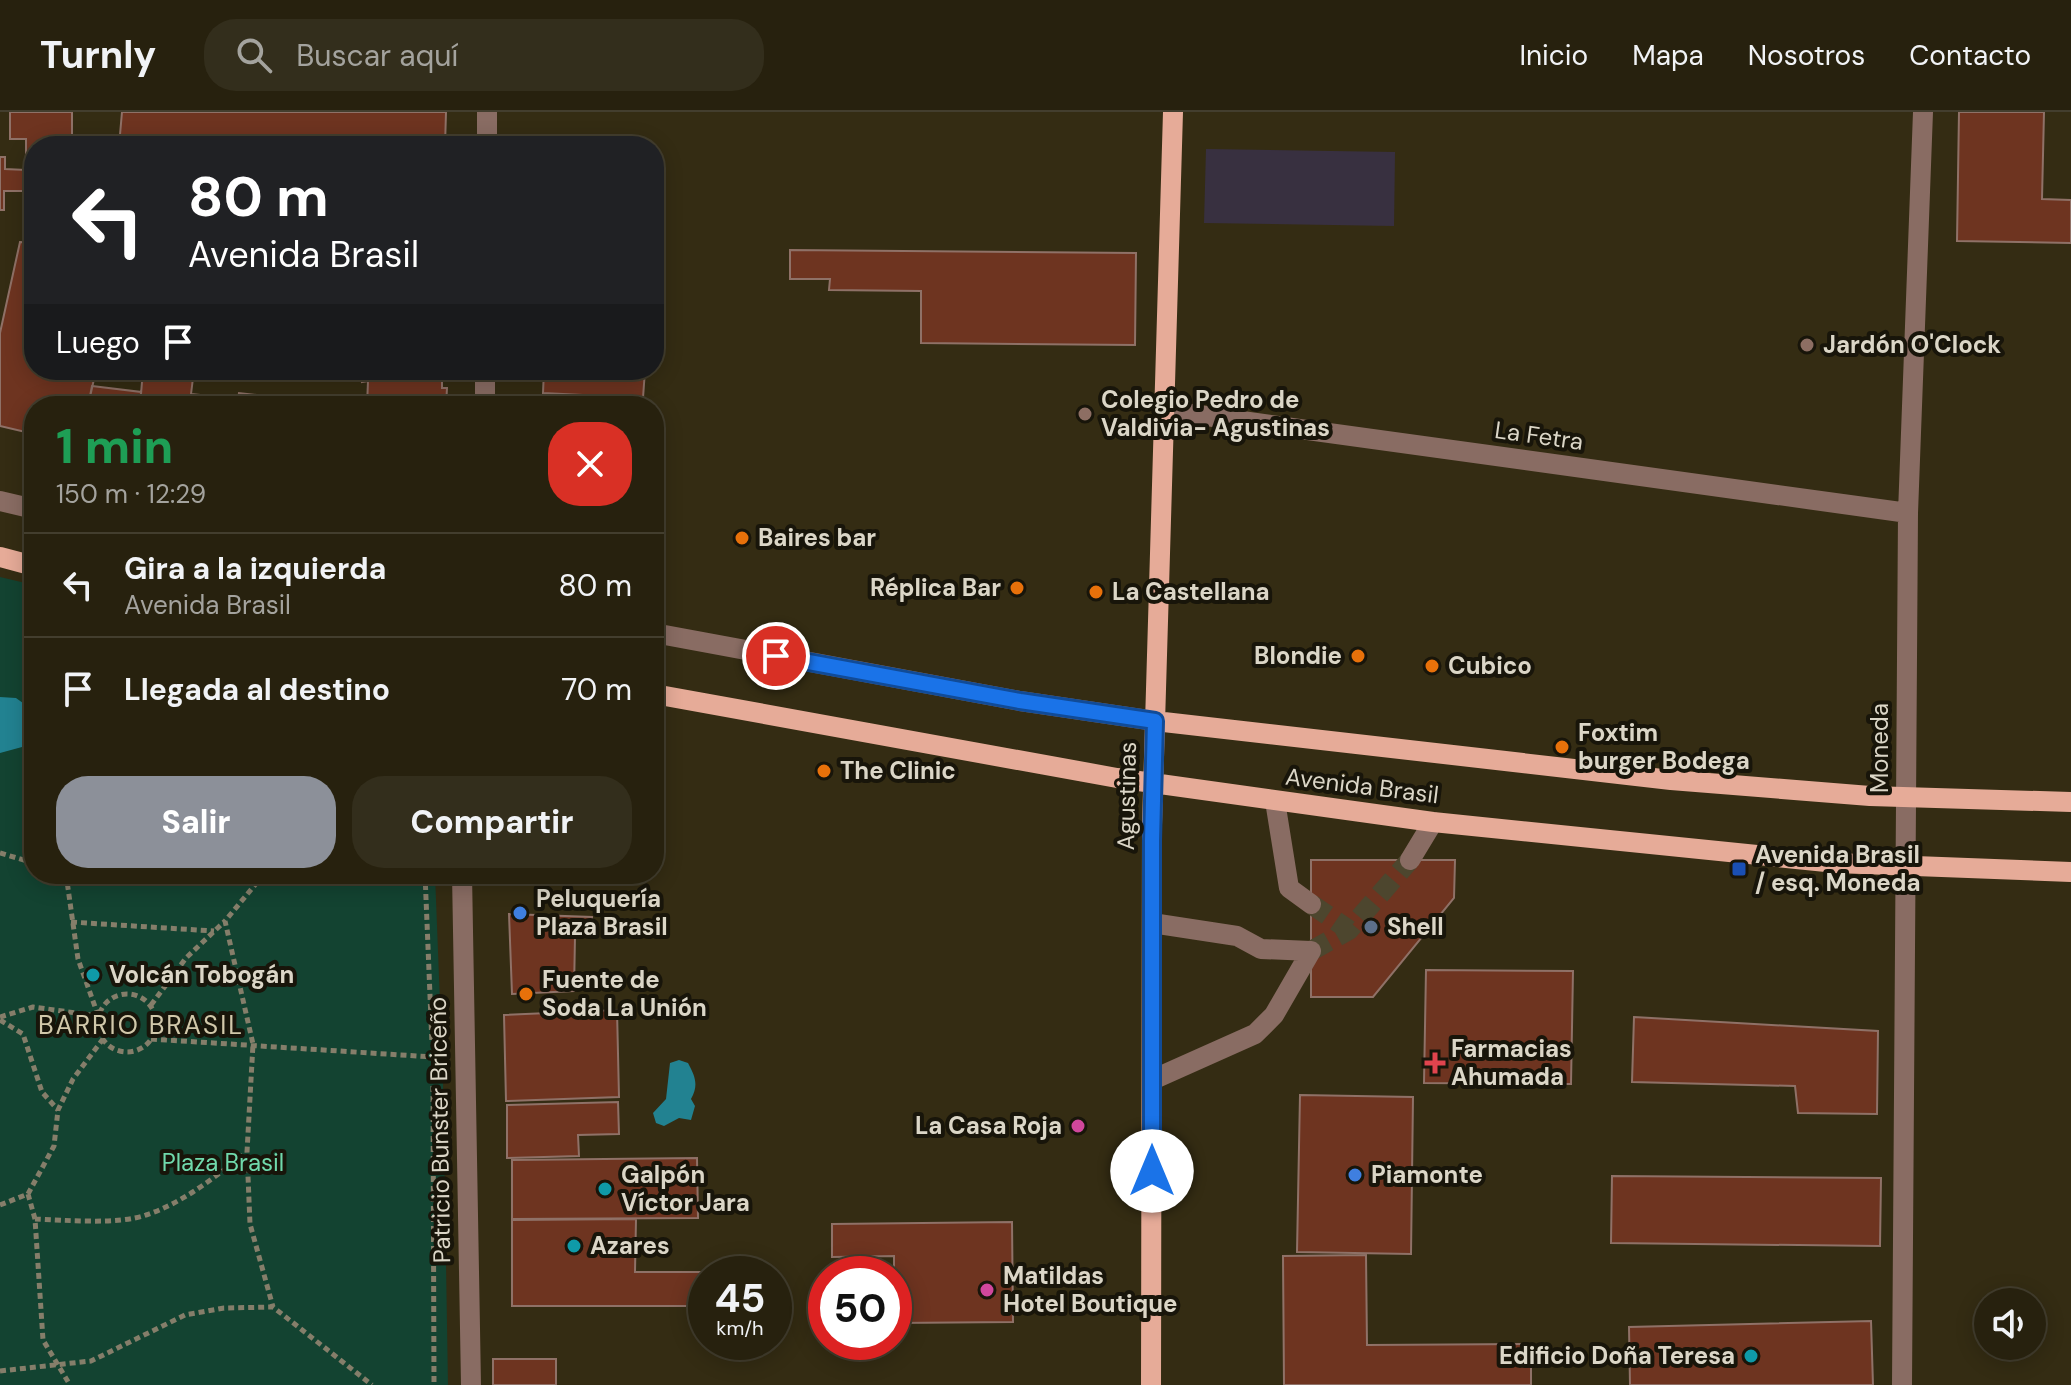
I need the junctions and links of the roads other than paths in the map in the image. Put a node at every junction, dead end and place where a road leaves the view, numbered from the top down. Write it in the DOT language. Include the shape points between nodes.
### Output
graph roads {
  1 [pos="487,112"];
  2 [pos="1173,112"];
  3 [pos="1923,112"];
  4 [pos="487,136"];
  5 [pos="1163,410"];
  6 [pos="0,501"];
  7 [pos="24,507"];
  8 [pos="1908,513"];
  9 [pos="0,557"];
  10 [pos="24,563"];
  11 [pos="664,635"];
  12 [pos="664,696"];
  13 [pos="1155,721"];
  14 [pos="1153,784"];
  15 [pos="1906,797"];
  16 [pos="1275,801"];
  17 [pos="2071,802"];
  18 [pos="1433,822"];
  19 [pos="1410,860"];
  20 [pos="1906,867"];
  21 [pos="2071,872"];
  22 [pos="462,884"];
  23 [pos="1311,904"];
  24 [pos="1152,923"];
  25 [pos="1152,1080"];
  26 [pos="471,1385"];
  27 [pos="1151,1385"];
  28 [pos="1902,1385"];
  1 -- 4 [label="street"];
  2 -- 5 [label="main road, Agustinas"];
  3 -- 8 [label="street, Moneda"];
  5 -- 8 [label="street, La Fetra"];
  5 -- 13 [label="main road, Agustinas"];
  6 -- 7 [label="street"];
  8 -- 15 [label="street, Moneda"];
  9 -- 10 [label="main road"];
  11 -- 13 [label="street, Avenida Brasil"];
  12 -- 14 [label="main road, Avenida Brasil"];
  13 -- 14 [label="main road, Agustinas"];
  13 -- 15 [label="main road, Avenida Brasil" via="1671,780"];
  14 -- 16 [label="main road, Avenida Brasil"];
  14 -- 24 [label="main road, Agustinas"];
  15 -- 17 [label="main road, Avenida Brasil"];
  15 -- 20 [label="street, Moneda"];
  16 -- 18 [label="main road, Avenida Brasil"];
  16 -- 23 [label="street" via="1289,888"];
  18 -- 19 [label="street"];
  18 -- 20 [label="main road, Avenida Brasil"];
  20 -- 21 [label="main road, Avenida Brasil"];
  20 -- 28 [label="street, Moneda"];
  22 -- 26 [label="street, Patricio Bunster Briceño"];
  24 -- 25 [label="main road, Agustinas"];
  24 -- 25 [label="street" via="1237,936 1261,949 1311,951 1274,1015 1255,1034"];
  25 -- 27 [label="main road, Agustinas"];
}
